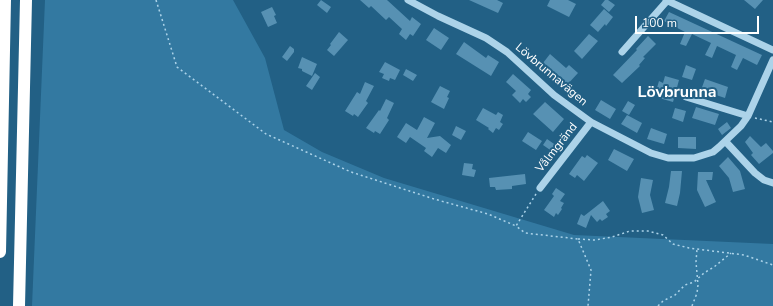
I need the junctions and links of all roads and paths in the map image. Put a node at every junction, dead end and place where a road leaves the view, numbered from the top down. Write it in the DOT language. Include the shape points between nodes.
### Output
graph roads {
  1 [pos="5,0"];
  2 [pos="26,0"];
  3 [pos="34,0"];
  4 [pos="156,0"];
  5 [pos="408,0"];
  6 [pos="667,0"];
  7 [pos="773,50"];
  8 [pos="622,52"];
  9 [pos="773,60"];
  10 [pos="686,97"];
  11 [pos="748,116"];
  12 [pos="591,122"];
  13 [pos="773,122"];
  14 [pos="726,142"];
  15 [pos="773,183"];
  16 [pos="540,188"];
  17 [pos="0,194"];
  18 [pos="22,210"];
  19 [pos="1,212"];
  20 [pos="516,226"];
  21 [pos="578,239"];
  22 [pos="697,249"];
  23 [pos="0,252"];
  24 [pos="731,253"];
  25 [pos="773,265"];
  26 [pos="698,278"];
  27 [pos="19,306"];
  28 [pos="588,306"];
  29 [pos="658,306"];
  30 [pos="692,306"];
  1 -- 19 [label="highway"];
  2 -- 18 [label="highway"];
  3 -- 18 [label="highway" via="30,144"];
  4 -- 20 [label="path" via="177,67 266,134 351,172 488,214"];
  5 -- 12 [label="street, Lövbrunnavägen" via="486,38 508,52 554,95"];
  6 -- 7 [label="street"];
  6 -- 8 [label="street"];
  9 -- 11 [label="street, Lövbrunnavägen"];
  10 -- 11 [label="street"];
  11 -- 13 [label="path"];
  11 -- 14 [label="street, Lövbrunnavägen"];
  12 -- 14 [label="street, Lövbrunnavägen" via="651,153 668,158 703,156"];
  12 -- 16 [label="street, Vålmgränd"];
  14 -- 15 [label="street" via="755,173"];
  16 -- 20 [label="path"];
  17 -- 19 [label="highway"];
  18 -- 27 [label="highway"];
  19 -- 23 [label="highway"];
  20 -- 21 [label="path" via="525,233"];
  21 -- 22 [label="path" via="595,240 630,231 648,231 663,235 673,244"];
  21 -- 28 [label="path" via="591,270"];
  22 -- 24 [label="path"];
  22 -- 26 [label="path"];
  24 -- 25 [label="path" via="744,254"];
  24 -- 26 [label="path"];
  26 -- 29 [label="path"];
  26 -- 30 [label="path" via="697,293"];
}
